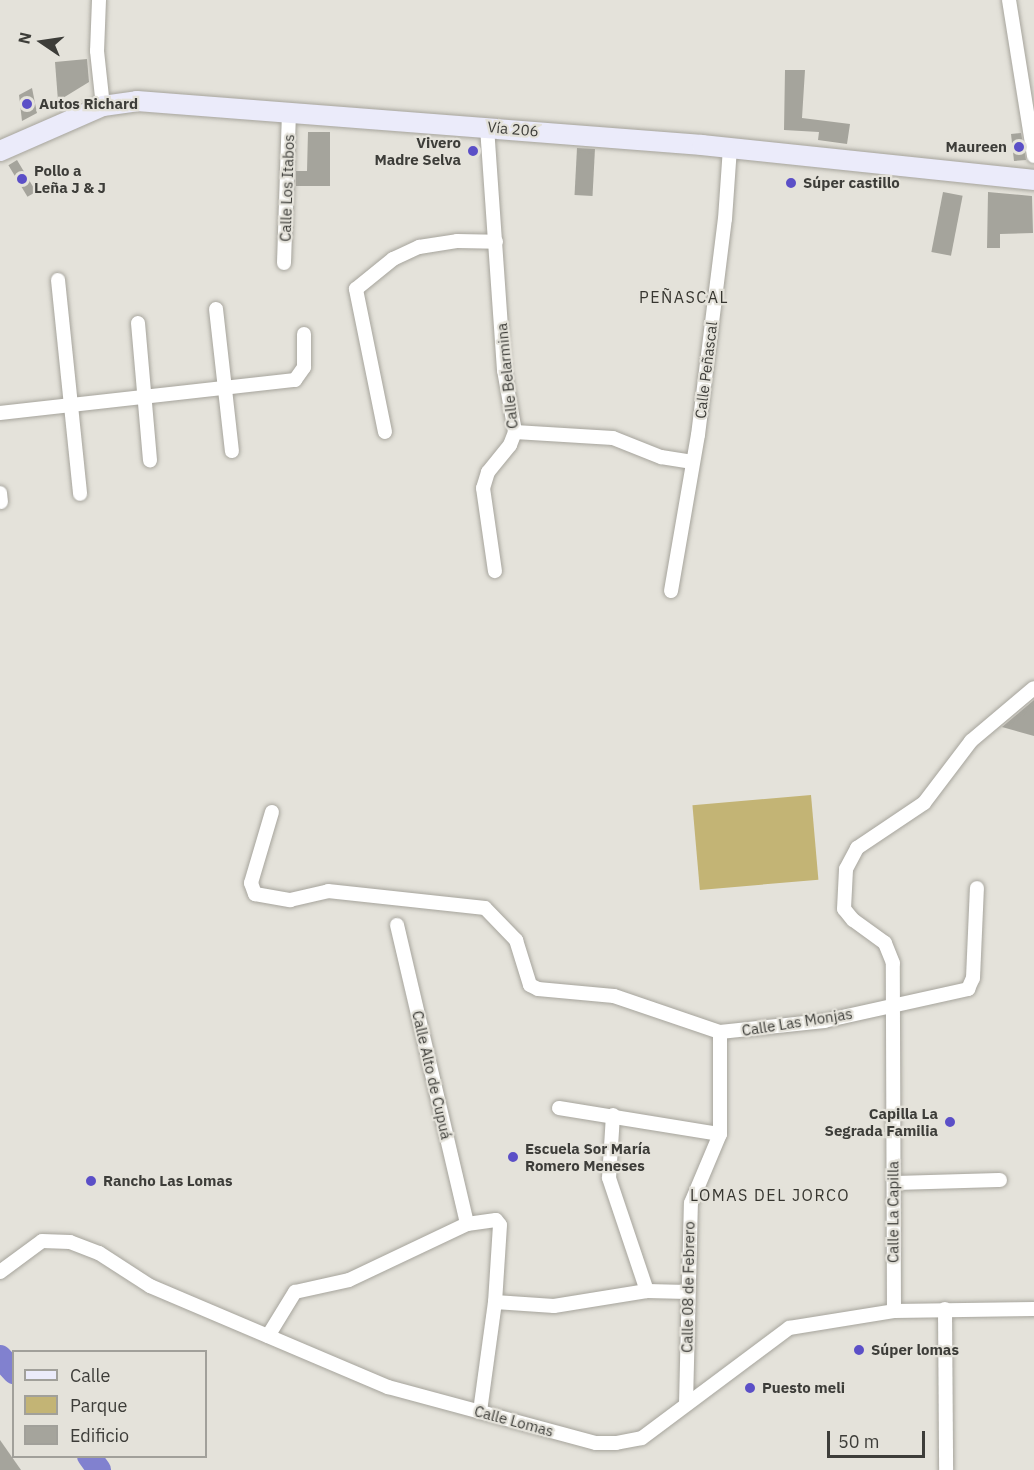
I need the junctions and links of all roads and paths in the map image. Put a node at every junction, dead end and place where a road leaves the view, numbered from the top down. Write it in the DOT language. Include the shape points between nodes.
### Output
graph roads {
  1 [pos="99,0"];
  2 [pos="1009,0"];
  3 [pos="103,106"];
  4 [pos="289,112"];
  5 [pos="487,127"];
  6 [pos="730,147"];
  7 [pos="0,152"];
  8 [pos="1034,156"];
  9 [pos="1034,180"];
  10 [pos="496,242"];
  11 [pos="284,264"];
  12 [pos="58,280"];
  13 [pos="216,309"];
  14 [pos="138,323"];
  15 [pos="304,334"];
  16 [pos="225,388"];
  17 [pos="146,398"];
  18 [pos="68,407"];
  19 [pos="0,413"];
  20 [pos="385,432"];
  21 [pos="515,432"];
  22 [pos="232,451"];
  23 [pos="150,460"];
  24 [pos="693,462"];
  25 [pos="0,493"];
  26 [pos="80,494"];
  27 [pos="1,502"];
  28 [pos="495,571"];
  29 [pos="671,591"];
  30 [pos="1034,688"];
  31 [pos="272,812"];
  32 [pos="977,888"];
  33 [pos="397,925"];
  34 [pos="891,1005"];
  35 [pos="720,1032"];
  36 [pos="559,1108"];
  37 [pos="613,1115"];
  38 [pos="720,1134"];
  39 [pos="1000,1179"];
  40 [pos="894,1183"];
  41 [pos="467,1224"];
  42 [pos="0,1272"];
  43 [pos="647,1291"];
  44 [pos="688,1292"];
  45 [pos="495,1302"];
  46 [pos="945,1309"];
  47 [pos="1034,1310"];
  48 [pos="894,1311"];
  49 [pos="268,1336"];
  50 [pos="686,1404"];
  51 [pos="480,1412"];
  52 [pos="946,1470"];
  1 -- 3 [label="street" via="96,51"];
  2 -- 8 [label="street"];
  3 -- 4 [label="main road, Vía 206" via="138,101"];
  3 -- 7 [label="main road, Vía 206"];
  4 -- 5 [label="main road, Vía 206"];
  4 -- 11 [label="street, Calle Los Itabos"];
  5 -- 6 [label="main road, Vía 206"];
  5 -- 10 [label="street, Calle Belarmina"];
  6 -- 9 [label="main road, Vía 206"];
  6 -- 24 [label="street, Calle Peñascal" via="725,219"];
  10 -- 20 [label="street" via="457,241 419,247 393,259 356,289"];
  10 -- 21 [label="street, Calle Belarmina" via="504,370"];
  12 -- 18 [label="street"];
  13 -- 16 [label="street"];
  14 -- 17 [label="street"];
  15 -- 16 [label="street" via="304,367 295,380"];
  16 -- 17 [label="street"];
  16 -- 22 [label="street"];
  17 -- 18 [label="street"];
  17 -- 23 [label="street"];
  18 -- 19 [label="street"];
  18 -- 26 [label="street"];
  21 -- 24 [label="street" via="613,438 661,457"];
  21 -- 28 [label="street, Calle Belarmina" via="510,445 488,472 483,488"];
  24 -- 29 [label="street, Calle Peñascal"];
  25 -- 27 [label="street"];
  30 -- 34 [label="street, Calle La Capilla" via="970,741 924,803 856,848 849,859 844,909 885,943 893,963"];
  31 -- 35 [label="street, Calle Las Monjas" via="251,883 255,894 290,900 328,891 485,908 516,940 530,984 538,989 614,996"];
  32 -- 34 [label="street, Calle Las Monjas" via="973,978 968,989 958,995"];
  33 -- 41 [label="street, Calle Alto de Cupuá"];
  34 -- 35 [label="street, Calle Las Monjas" via="824,1021"];
  34 -- 40 [label="street, Calle La Capilla"];
  35 -- 38 [label="street, Calle 08 de Febrero"];
  36 -- 37 [label="street"];
  37 -- 38 [label="street"];
  37 -- 43 [label="street" via="609,1178"];
  38 -- 44 [label="street, Calle 08 de Febrero" via="691,1203"];
  39 -- 40 [label="street"];
  40 -- 48 [label="street, Calle La Capilla"];
  41 -- 45 [label="street" via="490,1219 500,1225"];
  41 -- 49 [label="street" via="349,1280 295,1292"];
  42 -- 49 [label="street, Calle Lomas" via="42,1240 70,1242 99,1253 150,1286"];
  43 -- 44 [label="street"];
  43 -- 45 [label="street" via="554,1306"];
  44 -- 50 [label="street, Calle 08 de Febrero"];
  45 -- 51 [label="street"];
  46 -- 47 [label="street, Calle Lomas"];
  46 -- 48 [label="street, Calle Lomas"];
  46 -- 52 [label="street"];
  48 -- 50 [label="street, Calle Lomas" via="789,1328"];
  49 -- 51 [label="street, Calle Lomas" via="388,1388"];
  50 -- 51 [label="street, Calle Lomas" via="642,1438 616,1443 596,1443"];
}
